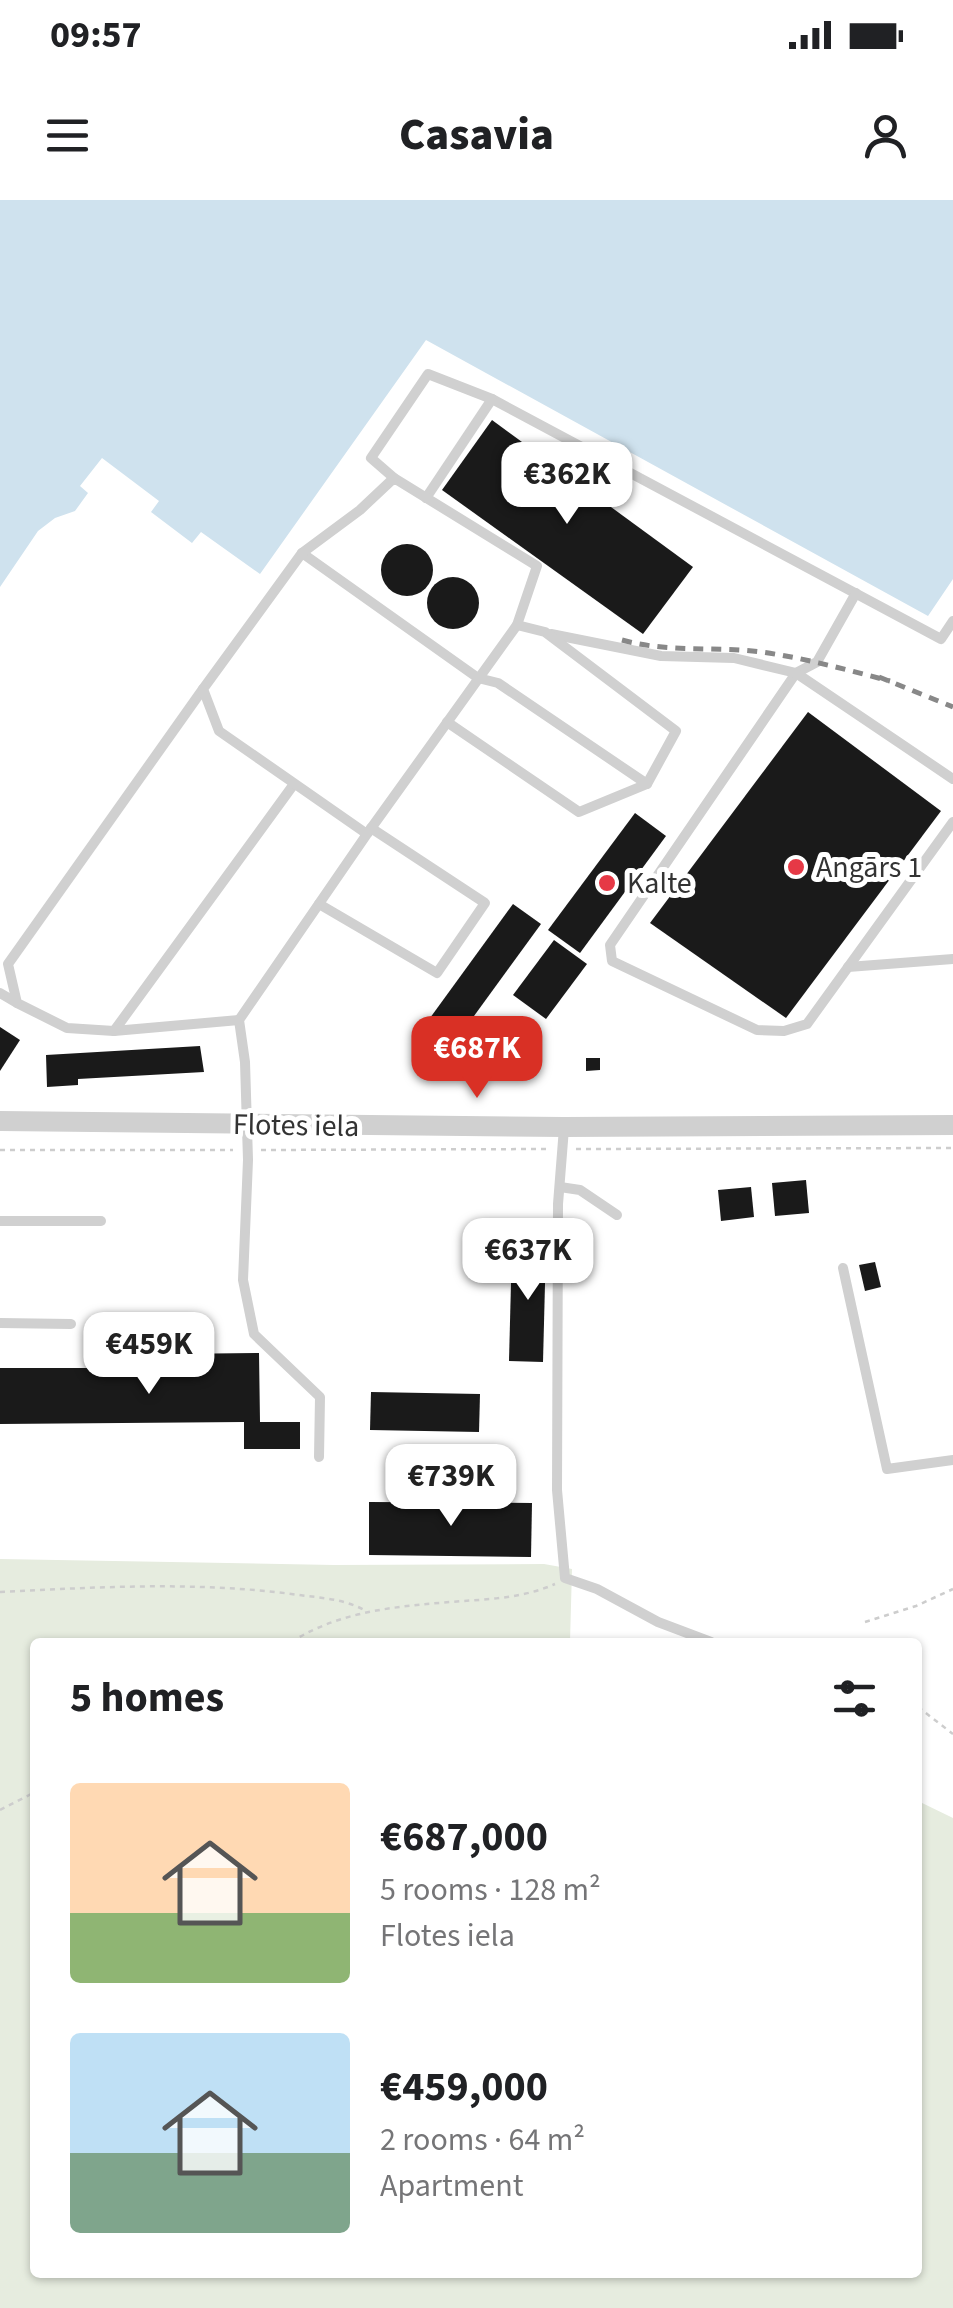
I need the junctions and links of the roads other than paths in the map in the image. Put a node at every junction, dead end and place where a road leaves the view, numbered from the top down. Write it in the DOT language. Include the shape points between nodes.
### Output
graph roads {
  1 [pos="492,398"];
  2 [pos="394,478"];
  3 [pos="426,498"];
  4 [pos="302,553"];
  5 [pos="856,593"];
  6 [pos="953,621"];
  7 [pos="518,625"];
  8 [pos="545,632"];
  9 [pos="796,673"];
  10 [pos="478,678"];
  11 [pos="203,689"];
  12 [pos="447,722"];
  13 [pos="953,780"];
  14 [pos="294,784"];
  15 [pos="647,784"];
  16 [pos="953,822"];
  17 [pos="369,831"];
  18 [pos="319,904"];
  19 [pos="953,958"];
  20 [pos="848,967"];
  21 [pos="0,992"];
  22 [pos="17,1003"];
  23 [pos="240,1020"];
  24 [pos="114,1031"];
  25 [pos="0,1120"];
  26 [pos="244,1124"];
  27 [pos="953,1125"];
  28 [pos="564,1127"];
  29 [pos="560,1187"];
  30 [pos="617,1215"];
  31 [pos="101,1220"];
  32 [pos="0,1221"];
  33 [pos="842,1268"];
  34 [pos="0,1323"];
  35 [pos="70,1324"];
  36 [pos="319,1457"];
  37 [pos="953,1460"];
  38 [pos="700,1638"];
  1 -- 2 [label="lane" via="428,374 371,458"];
  1 -- 3 [label="lane"];
  1 -- 5 [label="lane"];
  2 -- 3 [label="lane"];
  2 -- 4 [label="lane"];
  3 -- 7 [label="lane" via="538,566"];
  4 -- 10 [label="lane"];
  4 -- 11 [label="lane"];
  5 -- 6 [label="lane" via="941,639"];
  5 -- 9 [label="lane" via="817,662"];
  7 -- 8 [label="lane"];
  7 -- 10 [label="lane"];
  8 -- 9 [label="lane"];
  8 -- 15 [label="lane" via="676,730"];
  9 -- 13 [label="lane"];
  9 -- 20 [label="lane" via="610,946 612,961 757,1030 784,1031 807,1024"];
  10 -- 12 [label="lane"];
  10 -- 15 [label="lane" via="498,683"];
  11 -- 14 [label="lane" via="219,730"];
  11 -- 22 [label="lane" via="8,964"];
  12 -- 15 [label="lane" via="579,812"];
  12 -- 17 [label="lane"];
  14 -- 17 [label="lane"];
  14 -- 24 [label="lane"];
  16 -- 20 [label="lane"];
  17 -- 18 [label="lane"];
  17 -- 18 [label="lane" via="485,902 437,973"];
  18 -- 23 [label="lane"];
  19 -- 20 [label="lane"];
  21 -- 22 [label="lane"];
  22 -- 24 [label="lane" via="67,1028"];
  23 -- 24 [label="lane"];
  23 -- 26 [label="lane"];
  25 -- 26 [label="street, Flotes iela"];
  26 -- 28 [label="street, Flotes iela"];
  26 -- 36 [label="lane" via="243,1280 254,1334 320,1397"];
  27 -- 28 [label="street, Flotes iela"];
  28 -- 29 [label="lane"];
  29 -- 30 [label="lane" via="580,1190"];
  29 -- 38 [label="lane" via="557,1490 565,1578"];
  31 -- 32 [label="lane"];
  33 -- 37 [label="lane" via="887,1469"];
  34 -- 35 [label="lane"];
}
